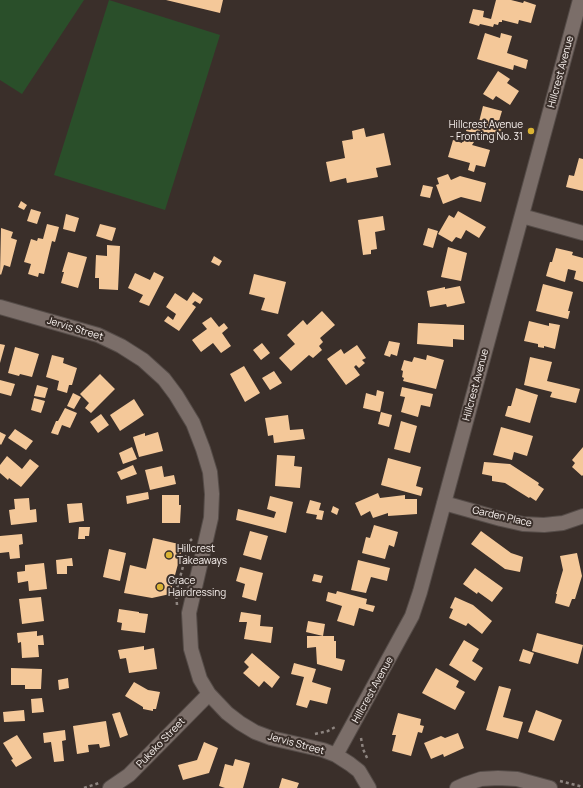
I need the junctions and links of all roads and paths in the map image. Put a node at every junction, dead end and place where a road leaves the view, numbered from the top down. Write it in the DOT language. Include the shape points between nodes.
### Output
graph roads {
  1 [pos="580,0"];
  2 [pos="522,216"];
  3 [pos="583,233"];
  4 [pos="0,307"];
  5 [pos="444,503"];
  6 [pos="583,516"];
  7 [pos="194,537"];
  8 [pos="178,609"];
  9 [pos="209,694"];
  10 [pos="343,721"];
  11 [pos="313,735"];
  12 [pos="336,755"];
  13 [pos="110,788"];
  14 [pos="369,788"];
  15 [pos="457,788"];
  16 [pos="550,788"];
  1 -- 2 [label="street, Hillcrest Avenue"];
  2 -- 3 [label="street"];
  2 -- 5 [label="street, Hillcrest Avenue"];
  4 -- 9 [label="street, Jervis Street" via="98,335 121,346 143,360 164,379 190,417 204,449 210,472 211,518 189,613 192,654 200,679"];
  5 -- 6 [label="street, Garden Place" via="501,519 544,526"];
  5 -- 12 [label="street, Hillcrest Avenue" via="412,616"];
  7 -- 8 [label="path" via="190,541 176,592"];
  9 -- 12 [label="street, Jervis Street" via="227,713 255,732"];
  9 -- 13 [label="street, Pukeko Street" via="129,775"];
  10 -- 11 [label="path" via="328,731"];
  12 -- 14 [label="street, Jervis Street" via="359,771"];
  15 -- 16 [label="street" via="481,779 498,778 517,779"];
}
